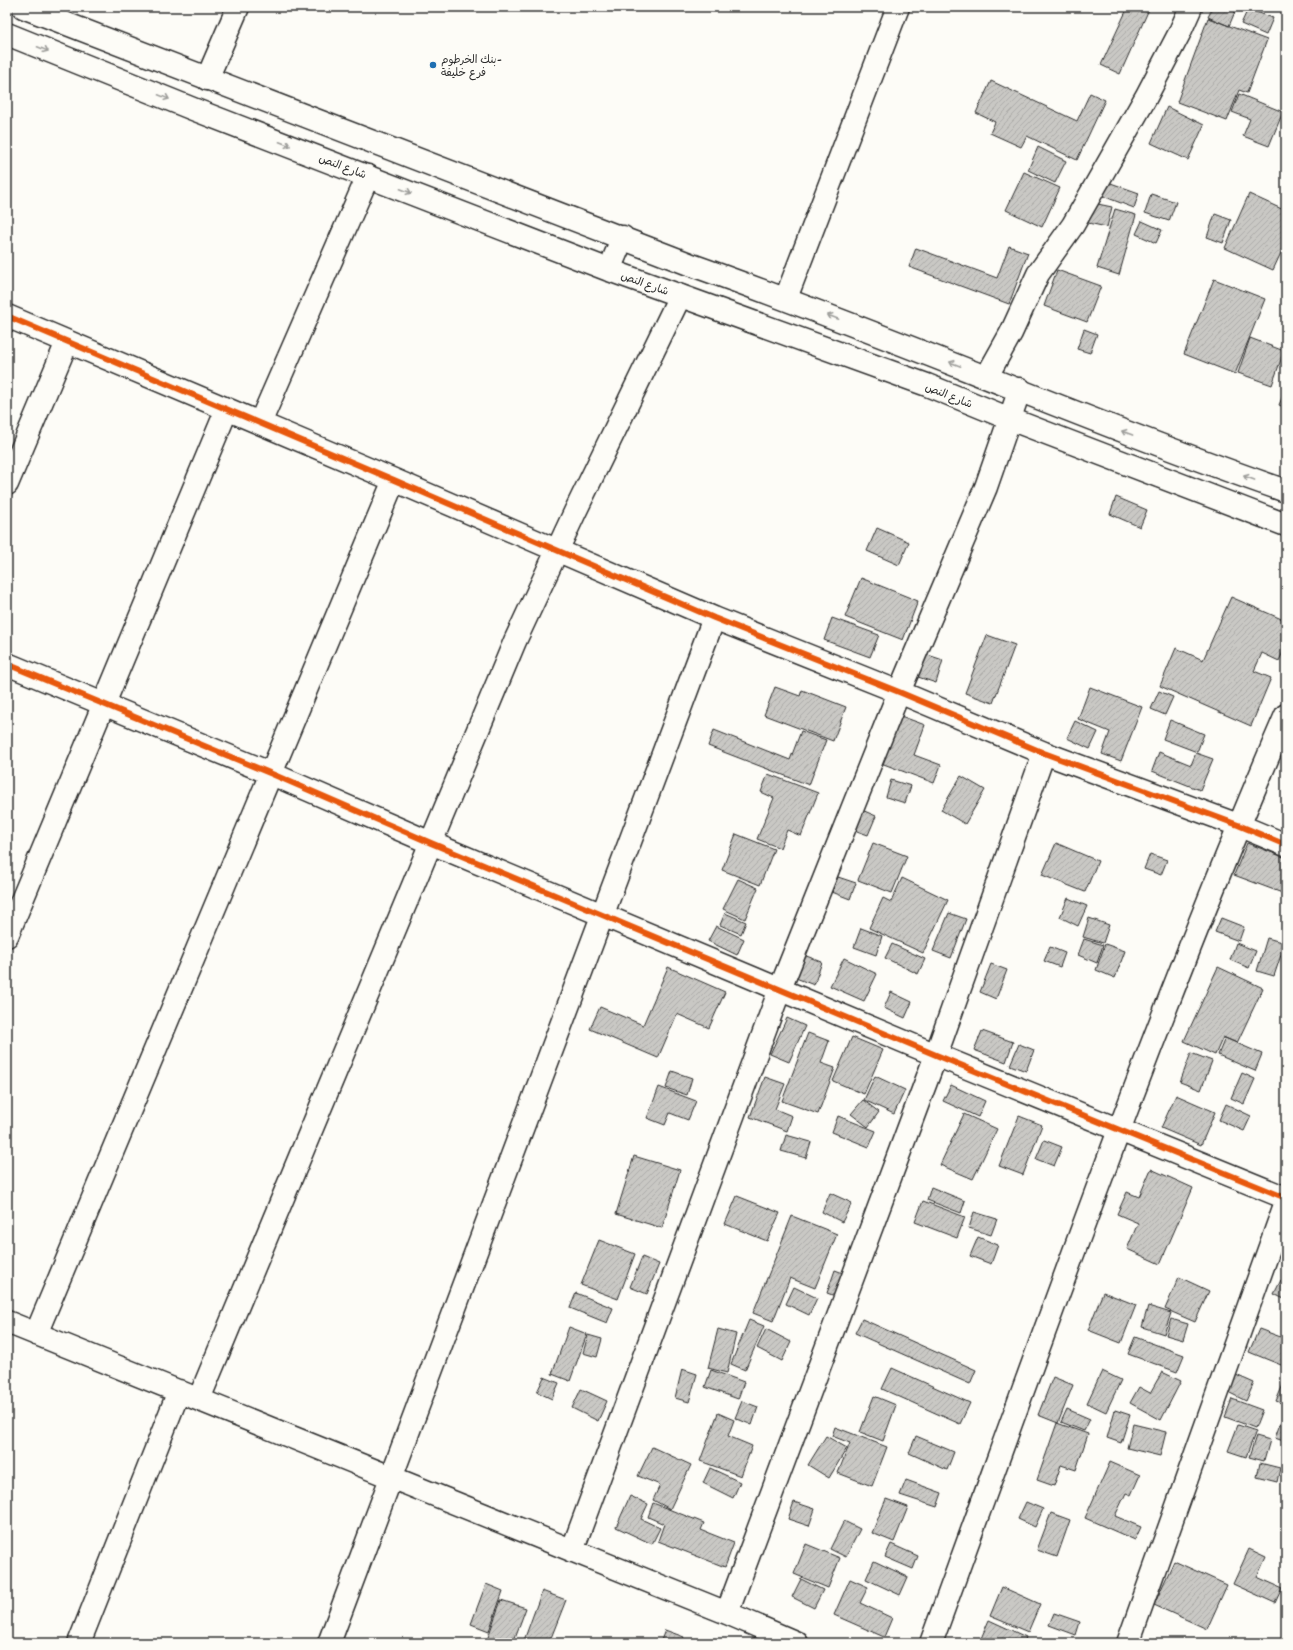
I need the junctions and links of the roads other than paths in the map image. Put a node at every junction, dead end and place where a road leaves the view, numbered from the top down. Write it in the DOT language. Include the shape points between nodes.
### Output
graph roads {
  1 [pos="23,7"];
  2 [pos="238,7"];
  3 [pos="898,7"];
  4 [pos="1190,7"];
  5 [pos="7,34"];
  6 [pos="207,79"];
  7 [pos="368,176"];
  8 [pos="623,237"];
  9 [pos="609,270"];
  10 [pos="680,296"];
  11 [pos="786,298"];
  12 [pos="7,316"];
  13 [pos="67,342"];
  14 [pos="987,376"];
  15 [pos="1020,389"];
  16 [pos="227,409"];
  17 [pos="1010,419"];
  18 [pos="260,423"];
  19 [pos="394,480"];
  20 [pos="7,484"];
  21 [pos="1286,491"];
  22 [pos="1286,525"];
  23 [pos="558,551"];
  24 [pos="714,618"];
  25 [pos="7,664"];
  26 [pos="900,692"];
  27 [pos="103,704"];
  28 [pos="1286,715"];
  29 [pos="1044,753"];
  30 [pos="272,774"];
  31 [pos="1238,825"];
  32 [pos="431,843"];
  33 [pos="1286,845"];
  34 [pos="602,914"];
  35 [pos="7,936"];
  36 [pos="780,989"];
  37 [pos="936,1055"];
  38 [pos="1119,1130"];
  39 [pos="1286,1198"];
  40 [pos="1286,1202"];
  41 [pos="7,1322"];
  42 [pos="36,1334"];
  43 [pos="178,1391"];
  44 [pos="199,1399"];
  45 [pos="391,1477"];
  46 [pos="572,1551"];
  47 [pos="728,1613"];
  48 [pos="79,1643"];
  49 [pos="329,1643"];
  50 [pos="797,1643"];
  51 [pos="931,1643"];
  52 [pos="1128,1643"];
  1 -- 6 [label="street"];
  2 -- 6 [label="street"];
  3 -- 11 [label="street"];
  4 -- 14 [label="street" via="1146,97 1073,224 1038,274 1011,333"];
  5 -- 7 [label="street, شارع النص, one-way"];
  6 -- 8 [label="street"];
  7 -- 9 [label="street, شارع النص, one-way"];
  7 -- 18 [label="street"];
  8 -- 9 [label="street"];
  8 -- 11 [label="street" via="689,264"];
  9 -- 10 [label="street, شارع النص"];
  10 -- 17 [label="street, شارع النص"];
  10 -- 23 [label="street"];
  14 -- 11 [label="street, one-way"];
  12 -- 13 [label="street"];
  13 -- 16 [label="street"];
  13 -- 20 [label="street"];
  14 -- 15 [label="street"];
  15 -- 17 [label="street"];
  21 -- 15 [label="street, one-way" via="1107,426"];
  16 -- 18 [label="street"];
  16 -- 27 [label="street"];
  17 -- 22 [label="street, شارع النص"];
  17 -- 26 [label="street" via="986,487"];
  18 -- 19 [label="street"];
  19 -- 23 [label="street"];
  19 -- 30 [label="street"];
  23 -- 24 [label="street"];
  23 -- 32 [label="street" via="494,690"];
  24 -- 26 [label="street"];
  24 -- 34 [label="street"];
  25 -- 27 [label="street"];
  26 -- 29 [label="street"];
  26 -- 36 [label="street"];
  27 -- 30 [label="street"];
  27 -- 35 [label="street"];
  28 -- 31 [label="street"];
  29 -- 31 [label="street"];
  29 -- 37 [label="street"];
  30 -- 32 [label="street"];
  30 -- 42 [label="street"];
  31 -- 33 [label="street"];
  31 -- 38 [label="street"];
  32 -- 34 [label="street"];
  32 -- 44 [label="street"];
  34 -- 36 [label="street"];
  34 -- 45 [label="street"];
  36 -- 37 [label="street"];
  36 -- 46 [label="street"];
  37 -- 38 [label="street"];
  37 -- 47 [label="street"];
  38 -- 39 [label="street"];
  38 -- 51 [label="street"];
  40 -- 52 [label="street"];
  41 -- 42 [label="street"];
  42 -- 43 [label="street"];
  43 -- 44 [label="street"];
  43 -- 48 [label="street"];
  44 -- 45 [label="street"];
  45 -- 46 [label="street"];
  45 -- 49 [label="street"];
  46 -- 47 [label="street"];
  47 -- 50 [label="street"];
}
